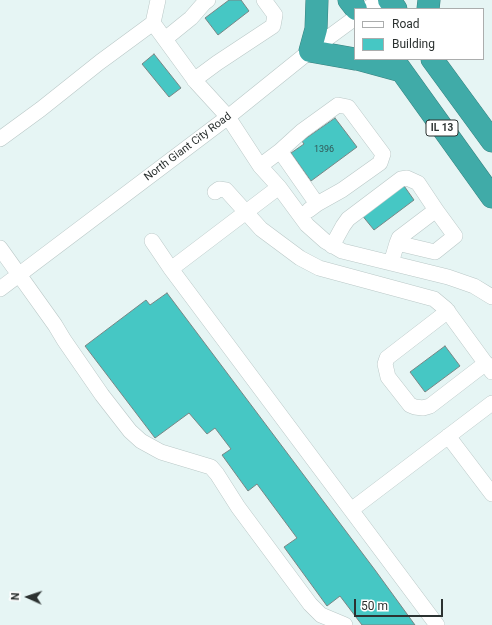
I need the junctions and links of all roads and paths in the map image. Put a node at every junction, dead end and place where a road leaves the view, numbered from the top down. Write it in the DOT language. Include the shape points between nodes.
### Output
graph roads {
  1 [pos="158,0"];
  2 [pos="208,0"];
  3 [pos="264,0"];
  4 [pos="317,0"];
  5 [pos="349,0"];
  6 [pos="380,0"];
  7 [pos="389,0"];
  8 [pos="355,8"];
  9 [pos="369,8"];
  10 [pos="395,8"];
  11 [pos="354,19"];
  12 [pos="153,23"];
  13 [pos="165,39"];
  14 [pos="310,51"];
  15 [pos="354,59"];
  16 [pos="363,60"];
  17 [pos="433,60"];
  18 [pos="397,65"];
  19 [pos="194,80"];
  20 [pos="228,117"];
  21 [pos="0,139"];
  22 [pos="492,141"];
  23 [pos="280,151"];
  24 [pos="260,166"];
  25 [pos="279,187"];
  26 [pos="215,192"];
  27 [pos="492,197"];
  28 [pos="315,202"];
  29 [pos="436,210"];
  30 [pos="246,212"];
  31 [pos="300,216"];
  32 [pos="152,241"];
  33 [pos="397,244"];
  34 [pos="332,246"];
  35 [pos="0,248"];
  36 [pos="391,263"];
  37 [pos="171,269"];
  38 [pos="20,274"];
  39 [pos="0,289"];
  40 [pos="492,297"];
  41 [pos="448,311"];
  42 [pos="489,367"];
  43 [pos="492,403"];
  44 [pos="448,436"];
  45 [pos="492,494"];
  46 [pos="351,510"];
  47 [pos="345,625"];
  48 [pos="437,625"];
  1 -- 12 [label="street"];
  2 -- 13 [label="street"];
  3 -- 19 [label="street" via="275,15 273,26"];
  4 -- 14 [label="highway" via="316,29"];
  5 -- 8 [label="highway"];
  6 -- 9 [label="street"];
  7 -- 10 [label="highway"];
  11 -- 14 [label="street, North Giant City Road"];
  12 -- 13 [label="street"];
  12 -- 21 [label="street"];
  13 -- 19 [label="street"];
  14 -- 15 [label="highway"];
  14 -- 20 [label="street, North Giant City Road"];
  16 -- 18 [label="highway"];
  17 -- 22 [label="highway, IL 13"];
  18 -- 27 [label="highway, IL 13"];
  19 -- 20 [label="street"];
  20 -- 24 [label="street"];
  20 -- 38 [label="street, North Giant City Road"];
  23 -- 24 [label="street"];
  23 -- 28 [label="street"];
  23 -- 28 [label="street" via="338,105 348,107 383,154 380,163 342,190"];
  24 -- 25 [label="street"];
  25 -- 30 [label="street"];
  25 -- 31 [label="street"];
  26 -- 30 [label="street" via="219,188 226,190"];
  28 -- 31 [label="street"];
  29 -- 33 [label="street" via="399,238"];
  29 -- 33 [label="street" via="455,236 435,252"];
  29 -- 34 [label="street" via="418,183 407,178 401,179 348,219"];
  30 -- 37 [label="street"];
  30 -- 41 [label="street" via="261,229 300,258 319,268 434,299"];
  31 -- 34 [label="street"];
  32 -- 37 [label="street"];
  33 -- 36 [label="street"];
  34 -- 36 [label="street" via="342,251"];
  35 -- 38 [label="street"];
  36 -- 40 [label="street" via="448,277 474,286"];
  37 -- 46 [label="street"];
  38 -- 39 [label="street, North Giant City Road"];
  38 -- 47 [label="street" via="102,395 130,431 141,442 160,452 211,467 310,604 321,615"];
  41 -- 42 [label="street"];
  41 -- 42 [label="street" via="387,358 385,364 388,377 410,404 423,408"];
  43 -- 44 [label="street"];
  44 -- 45 [label="street"];
  44 -- 46 [label="street"];
  46 -- 48 [label="street"];
}
